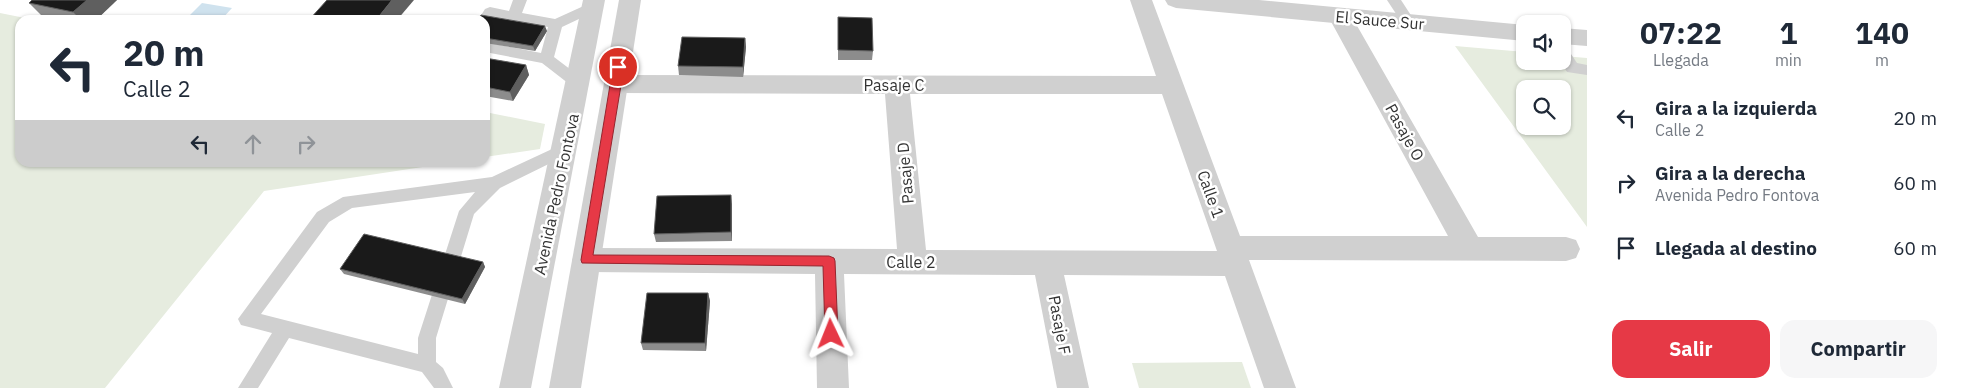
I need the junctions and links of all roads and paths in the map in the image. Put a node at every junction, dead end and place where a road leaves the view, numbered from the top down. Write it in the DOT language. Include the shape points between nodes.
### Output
graph roads {
  1 [pos="520,0"];
  2 [pos="630,0"];
  3 [pos="1141,0"];
  4 [pos="1176,0"];
  5 [pos="1394,0"];
  6 [pos="594,4"];
  7 [pos="488,15"];
  8 [pos="1340,16"];
  9 [pos="514,17"];
  10 [pos="1409,23"];
  11 [pos="556,24"];
  12 [pos="1516,32"];
  13 [pos="1571,37"];
  14 [pos="1587,38"];
  15 [pos="490,48"];
  16 [pos="546,59"];
  17 [pos="1571,66"];
  18 [pos="1587,70"];
  19 [pos="578,84"];
  20 [pos="616,84"];
  21 [pos="897,85"];
  22 [pos="1172,85"];
  23 [pos="565,149"];
  24 [pos="494,183"];
  25 [pos="1470,249"];
  26 [pos="1566,249"];
  27 [pos="1233,256"];
  28 [pos="587,260"];
  29 [pos="829,261"];
  30 [pos="912,262"];
  31 [pos="1048,263"];
  32 [pos="285,329"];
  33 [pos="426,365"];
  34 [pos="247,388"];
  35 [pos="444,388"];
  36 [pos="515,388"];
  37 [pos="565,388"];
  38 [pos="833,388"];
  39 [pos="1073,388"];
  40 [pos="1280,388"];
  1 -- 9 [label="lane"];
  2 -- 20 [label="street"];
  3 -- 22 [label="street, Calle 1"];
  4 -- 8 [label="street, El Sauce Sur"];
  5 -- 10 [label="lane"];
  6 -- 11 [label="lane"];
  6 -- 19 [label="street, Avenida Pedro Fontova"];
  7 -- 9 [label="lane" via="490,12"];
  8 -- 10 [label="street, El Sauce Sur"];
  8 -- 25 [label="street, Pasaje O"];
  9 -- 11 [label="lane"];
  10 -- 12 [label="street, El Sauce Sur"];
  11 -- 16 [label="lane"];
  13 -- 14 [label="street"];
  15 -- 16 [label="lane"];
  16 -- 19 [label="lane"];
  17 -- 18 [label="lane"];
  19 -- 23 [label="street, Avenida Pedro Fontova"];
  20 -- 21 [label="street, Pasaje C"];
  20 -- 28 [label="street"];
  21 -- 22 [label="street, Pasaje C"];
  21 -- 30 [label="street, Pasaje D"];
  22 -- 27 [label="street, Calle 1"];
  23 -- 24 [label="lane"];
  23 -- 36 [label="street, Avenida Pedro Fontova"];
  24 -- 32 [label="lane" via="349,202 323,217 247,319"];
  24 -- 33 [label="lane" via="467,211 427,338"];
  25 -- 26 [label="street"];
  25 -- 27 [label="street"];
  27 -- 31 [label="street, Calle 2"];
  27 -- 40 [label="street, Calle 1"];
  28 -- 29 [label="street, Calle 2"];
  28 -- 37 [label="street"];
  29 -- 30 [label="street, Calle 2"];
  29 -- 38 [label="street"];
  30 -- 31 [label="street, Calle 2"];
  31 -- 39 [label="street, Pasaje F"];
  32 -- 33 [label="lane"];
  32 -- 34 [label="lane"];
  33 -- 35 [label="lane"];
}
